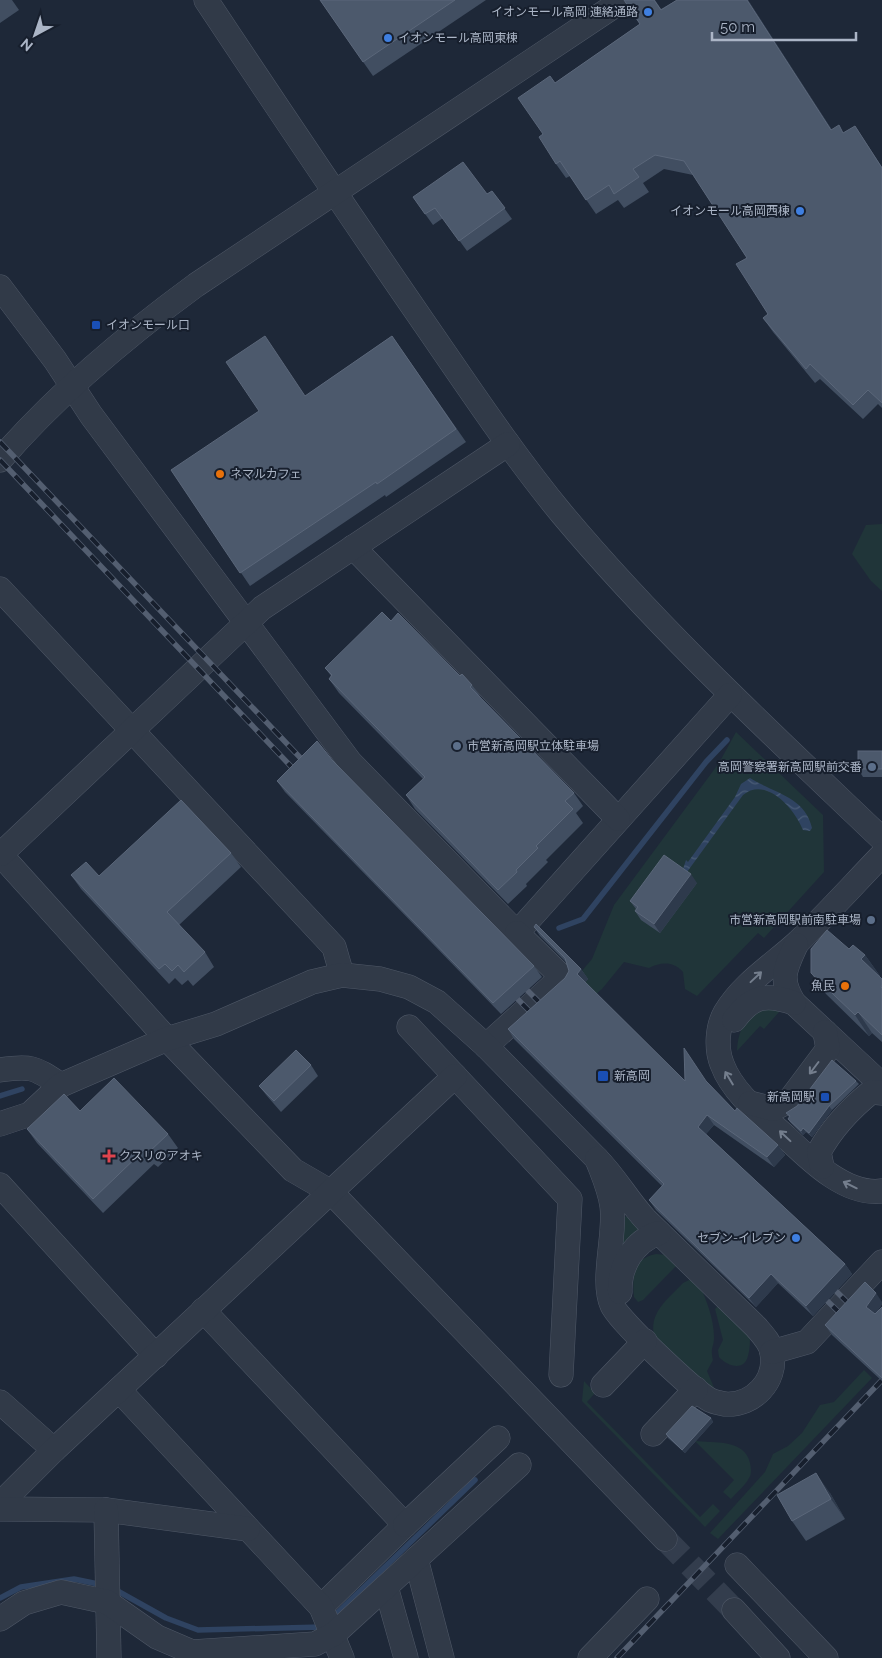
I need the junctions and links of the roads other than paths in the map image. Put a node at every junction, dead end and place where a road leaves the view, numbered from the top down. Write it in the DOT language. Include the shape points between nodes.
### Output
graph roads {
  1 [pos="206,0"];
  2 [pos="623,0"];
  3 [pos="334,194"];
  4 [pos="0,287"];
  5 [pos="72,386"];
  6 [pos="508,444"];
  7 [pos="0,460"];
  8 [pos="353,547"];
  9 [pos="0,589"];
  10 [pos="247,622"];
  11 [pos="730,695"];
  12 [pos="132,729"];
  13 [pos="618,819"];
  14 [pos="882,839"];
  15 [pos="0,854"];
  16 [pos="882,855"];
  17 [pos="517,933"];
  18 [pos="797,943"];
  19 [pos="342,975"];
  20 [pos="794,1004"];
  21 [pos="409,1027"];
  22 [pos="825,1032"];
  23 [pos="167,1039"];
  24 [pos="486,1046"];
  25 [pos="719,1048"];
  26 [pos="0,1070"];
  27 [pos="455,1076"];
  28 [pos="61,1085"];
  29 [pos="882,1085"];
  30 [pos="882,1093"];
  31 [pos="750,1103"];
  32 [pos="0,1124"];
  33 [pos="597,1160"];
  34 [pos="822,1167"];
  35 [pos="0,1185"];
  36 [pos="882,1191"];
  37 [pos="331,1192"];
  38 [pos="659,1233"];
  39 [pos="882,1262"];
  40 [pos="204,1310"];
  41 [pos="626,1323"];
  42 [pos="645,1341"];
  43 [pos="772,1352"];
  44 [pos="156,1356"];
  45 [pos="561,1376"];
  46 [pos="603,1385"];
  47 [pos="696,1389"];
  48 [pos="119,1390"];
  49 [pos="0,1402"];
  50 [pos="653,1434"];
  51 [pos="498,1438"];
  52 [pos="54,1450"];
  53 [pos="519,1465"];
  54 [pos="0,1504"];
  55 [pos="0,1509"];
  56 [pos="106,1510"];
  57 [pos="405,1525"];
  58 [pos="248,1529"];
  59 [pos="665,1538"];
  60 [pos="416,1559"];
  61 [pos="737,1564"];
  62 [pos="386,1587"];
  63 [pos="647,1598"];
  64 [pos="107,1602"];
  65 [pos="322,1608"];
  66 [pos="734,1610"];
  67 [pos="0,1618"];
  68 [pos="334,1633"];
  69 [pos="110,1658"];
  70 [pos="342,1658"];
  71 [pos="406,1658"];
  72 [pos="442,1658"];
  73 [pos="590,1658"];
  74 [pos="778,1658"];
  75 [pos="826,1658"];
  1 -- 3 [label="street"];
  2 -- 3 [label="street"];
  3 -- 5 [label="street" via="196,285 143,324"];
  3 -- 6 [label="street"];
  4 -- 5 [label="street"];
  5 -- 7 [label="street"];
  5 -- 10 [label="street"];
  6 -- 8 [label="street"];
  6 -- 11 [label="street" via="561,513 618,578"];
  8 -- 10 [label="street" via="262,608"];
  8 -- 13 [label="street"];
  9 -- 12 [label="street"];
  10 -- 12 [label="street"];
  10 -- 17 [label="street" via="350,762"];
  11 -- 13 [label="street"];
  11 -- 14 [label="street"];
  12 -- 15 [label="street"];
  12 -- 19 [label="street" via="334,947"];
  13 -- 17 [label="street"];
  15 -- 23 [label="street"];
  16 -- 18 [label="street"];
  17 -- 24 [label="street" via="562,977"];
  18 -- 20 [label="street" via="785,968 785,989"];
  25 -- 18 [label="street, one-way" via="719,1029 725,1013 747,985"];
  19 -- 23 [label="street" via="312,982 216,1024"];
  19 -- 24 [label="street" via="380,979 437,1002"];
  20 -- 22 [label="street"];
  20 -- 25 [label="street" via="768,996 753,1000 742,1009"];
  21 -- 27 [label="street"];
  22 -- 29 [label="street"];
  22 -- 31 [label="street, one-way" via="828,1049 789,1101 773,1109"];
  23 -- 28 [label="street"];
  23 -- 37 [label="street" via="293,1170"];
  24 -- 33 [label="street"];
  31 -- 25 [label="street, one-way" via="730,1082"];
  26 -- 28 [label="street" via="23,1066 40,1070"];
  27 -- 37 [label="street"];
  27 -- 45 [label="street" via="570,1199"];
  28 -- 32 [label="street" via="30,1114"];
  30 -- 34 [label="street" via="871,1092 829,1134 819,1152"];
  34 -- 31 [label="street, one-way"];
  33 -- 38 [label="street"];
  33 -- 41 [label="street" via="613,1208 609,1289 612,1306"];
  36 -- 34 [label="street, one-way" via="859,1190"];
  35 -- 44 [label="street"];
  37 -- 40 [label="street"];
  37 -- 59 [label="street"];
  38 -- 41 [label="street" via="633,1251 622,1273 621,1308"];
  38 -- 43 [label="street" via="756,1327"];
  39 -- 43 [label="street" via="807,1342"];
  40 -- 44 [label="street"];
  40 -- 57 [label="street"];
  41 -- 42 [label="street"];
  42 -- 46 [label="street"];
  42 -- 47 [label="street"];
  43 -- 47 [label="street" via="768,1378 762,1390 752,1398 724,1404 710,1400"];
  44 -- 48 [label="street"];
  47 -- 50 [label="street"];
  48 -- 52 [label="street"];
  48 -- 58 [label="street"];
  49 -- 52 [label="street"];
  51 -- 57 [label="street"];
  52 -- 54 [label="street"];
  53 -- 60 [label="street"];
  55 -- 56 [label="street"];
  56 -- 58 [label="street"];
  56 -- 64 [label="street"];
  57 -- 65 [label="street"];
  58 -- 65 [label="street"];
  60 -- 62 [label="street"];
  60 -- 72 [label="street"];
  61 -- 75 [label="street"];
  62 -- 68 [label="street"];
  62 -- 71 [label="street"];
  63 -- 73 [label="street"];
  64 -- 67 [label="street" via="60,1592 24,1603"];
  64 -- 68 [label="street" via="157,1638 192,1652 314,1644"];
  64 -- 69 [label="street"];
  65 -- 68 [label="street"];
  66 -- 74 [label="street"];
  68 -- 70 [label="street"];
}
